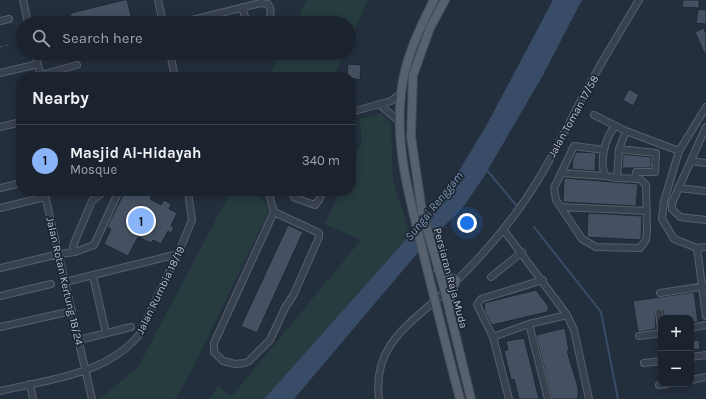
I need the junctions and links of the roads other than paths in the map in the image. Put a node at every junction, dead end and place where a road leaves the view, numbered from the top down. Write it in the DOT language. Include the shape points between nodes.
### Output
graph roads {
  1 [pos="22,0"];
  2 [pos="158,0"];
  3 [pos="434,0"];
  4 [pos="445,0"];
  5 [pos="638,0"];
  6 [pos="242,7"];
  7 [pos="26,16"];
  8 [pos="161,16"];
  9 [pos="207,16"];
  10 [pos="245,16"];
  11 [pos="270,16"];
  12 [pos="9,19"];
  13 [pos="0,21"];
  14 [pos="37,60"];
  15 [pos="171,60"];
  16 [pos="38,64"];
  17 [pos="77,65"];
  18 [pos="40,72"];
  19 [pos="54,72"];
  20 [pos="174,72"];
  21 [pos="0,73"];
  22 [pos="401,93"];
  23 [pos="380,105"];
  24 [pos="706,107"];
  25 [pos="356,111"];
  26 [pos="594,115"];
  27 [pos="400,122"];
  28 [pos="16,123"];
  29 [pos="615,126"];
  30 [pos="0,127"];
  31 [pos="706,128"];
  32 [pos="626,131"];
  33 [pos="618,149"];
  34 [pos="604,150"];
  35 [pos="679,151"];
  36 [pos="691,161"];
  37 [pos="706,163"];
  38 [pos="561,173"];
  39 [pos="606,176"];
  40 [pos="617,178"];
  41 [pos="635,179"];
  42 [pos="16,184"];
  43 [pos="0,188"];
  44 [pos="678,188"];
  45 [pos="706,191"];
  46 [pos="39,196"];
  47 [pos="45,196"];
  48 [pos="98,196"];
  49 [pos="117,196"];
  50 [pos="189,196"];
  51 [pos="270,196"];
  52 [pos="294,196"];
  53 [pos="321,196"];
  54 [pos="561,206"];
  55 [pos="0,208"];
  56 [pos="647,211"];
  57 [pos="274,212"];
  58 [pos="706,220"];
  59 [pos="503,229"];
  60 [pos="706,247"];
  61 [pos="697,248"];
  62 [pos="75,252"];
  63 [pos="522,252"];
  64 [pos="59,254"];
  65 [pos="178,254"];
  66 [pos="0,268"];
  67 [pos="438,270"];
  68 [pos="93,276"];
  69 [pos="491,277"];
  70 [pos="456,280"];
  71 [pos="543,280"];
  72 [pos="65,282"];
  73 [pos="52,284"];
  74 [pos="704,287"];
  75 [pos="445,292"];
  76 [pos="660,293"];
  77 [pos="0,296"];
  78 [pos="434,300"];
  79 [pos="448,306"];
  80 [pos="72,311"];
  81 [pos="659,312"];
  82 [pos="567,315"];
  83 [pos="659,315"];
  84 [pos="706,316"];
  85 [pos="529,324"];
  86 [pos="131,326"];
  87 [pos="706,326"];
  88 [pos="0,327"];
  89 [pos="694,328"];
  90 [pos="106,333"];
  91 [pos="658,333"];
  92 [pos="492,336"];
  93 [pos="639,336"];
  94 [pos="79,340"];
  95 [pos="706,355"];
  96 [pos="694,357"];
  97 [pos="658,361"];
  98 [pos="644,363"];
  99 [pos="86,370"];
  100 [pos="706,377"];
  101 [pos="694,379"];
  102 [pos="30,384"];
  103 [pos="0,391"];
  104 [pos="33,399"];
  105 [pos="92,399"];
  106 [pos="379,399"];
  107 [pos="460,399"];
  108 [pos="471,399"];
  109 [pos="509,399"];
  110 [pos="548,399"];
  111 [pos="588,399"];
  1 -- 7 [label="street"];
  2 -- 8 [label="street"];
  3 -- 22 [label="main road, Persiaran Raja Muda" via="419,30 406,66"];
  4 -- 67 [label="main road, Persiaran Raja Muda" via="430,28 413,75 410,137 422,211"];
  5 -- 59 [label="street, Jalan Toman 17/58" via="537,181"];
  6 -- 9 [label="street"];
  6 -- 10 [label="street"];
  6 -- 11 [label="street" via="268,4 272,12"];
  12 -- 13 [label="street"];
  14 -- 16 [label="street"];
  15 -- 20 [label="street"];
  16 -- 18 [label="street"];
  16 -- 21 [label="street"];
  17 -- 19 [label="street"];
  22 -- 23 [label="street" via="391,102"];
  22 -- 27 [label="main road, Persiaran Raja Muda"];
  23 -- 25 [label="street"];
  23 -- 27 [label="street"];
  24 -- 35 [label="street"];
  26 -- 29 [label="street"];
  27 -- 78 [label="main road, Persiaran Raja Muda" via="401,157"];
  28 -- 30 [label="street"];
  29 -- 32 [label="street"];
  29 -- 34 [label="street"];
  31 -- 36 [label="street"];
  32 -- 33 [label="street"];
  32 -- 35 [label="street"];
  33 -- 40 [label="street"];
  33 -- 41 [label="street" via="653,152 657,156 656,172 636,172"];
  34 -- 38 [label="street" via="574,146"];
  34 -- 39 [label="street" via="602,168"];
  35 -- 61 [label="street" via="664,201 662,219 674,239"];
  36 -- 37 [label="street"];
  36 -- 44 [label="street"];
  38 -- 39 [label="street"];
  38 -- 54 [label="street" via="554,188 554,194"];
  39 -- 40 [label="street"];
  40 -- 41 [label="street"];
  41 -- 56 [label="street" via="640,179 646,185"];
  42 -- 43 [label="street"];
  44 -- 45 [label="street"];
  44 -- 58 [label="street" via="672,203 675,214 688,219"];
  46 -- 55 [label="street"];
  47 -- 64 [label="street, Jalan Rotan Kertung 18/24"];
  48 -- 62 [label="street" via="92,201 73,246"];
  49 -- 62 [label="street" via="94,246"];
  50 -- 65 [label="street, Jalan Rumbia 18/19" via="192,217"];
  51 -- 57 [label="street"];
  52 -- 53 [label="street" via="315,205"];
  54 -- 56 [label="street"];
  54 -- 56 [label="street" via="582,239 596,247 640,248 646,240"];
  57 -- 57 [label="street" via="214,343 214,352 223,361 235,364 249,361 270,340 319,237 319,233"];
  59 -- 63 [label="street"];
  59 -- 70 [label="street, Jalan Toman 17/58"];
  60 -- 61 [label="street"];
  61 -- 74 [label="street"];
  62 -- 64 [label="street"];
  63 -- 69 [label="street"];
  63 -- 71 [label="street"];
  64 -- 66 [label="street"];
  64 -- 72 [label="street, Jalan Rotan Kertung 18/24"];
  65 -- 68 [label="street"];
  65 -- 99 [label="street, Jalan Rumbia 18/19" via="136,338 111,359"];
  67 -- 70 [label="main road"];
  67 -- 75 [label="main road, Persiaran Raja Muda"];
  68 -- 72 [label="street"];
  68 -- 90 [label="street"];
  70 -- 75 [label="street, Jalan Toman 17/58"];
  70 -- 79 [label="main road"];
  71 -- 82 [label="street"];
  71 -- 92 [label="street" via="481,299 477,305"];
  72 -- 80 [label="street, Jalan Rotan Kertung 18/24"];
  73 -- 77 [label="street"];
  74 -- 76 [label="street"];
  74 -- 84 [label="street"];
  75 -- 78 [label="street, Jalan Toman 17/58"];
  75 -- 79 [label="main road, Persiaran Raja Muda"];
  78 -- 106 [label="street, Jalan Toman 17/58" via="406,324 384,355 379,370"];
  78 -- 107 [label="main road, Persiaran Raja Muda"];
  79 -- 108 [label="main road, Persiaran Raja Muda"];
  80 -- 88 [label="street"];
  80 -- 94 [label="street, Jalan Rotan Kertung 18/24"];
  81 -- 83 [label="street"];
  82 -- 85 [label="street"];
  82 -- 111 [label="street" via="574,330"];
  85 -- 92 [label="street"];
  85 -- 110 [label="street"];
  86 -- 90 [label="street"];
  87 -- 89 [label="street"];
  90 -- 94 [label="street"];
  91 -- 93 [label="street"];
  92 -- 109 [label="street"];
  94 -- 99 [label="street, Jalan Rotan Kertung 18/24"];
  95 -- 96 [label="street"];
  97 -- 98 [label="street"];
  99 -- 102 [label="street, Jalan Rumbia 18/19"];
  99 -- 105 [label="street, Jalan Rotan Kertung 18/24"];
  100 -- 101 [label="street"];
  102 -- 103 [label="street, Jalan Rumbia 18/19"];
  102 -- 104 [label="street"];
}
